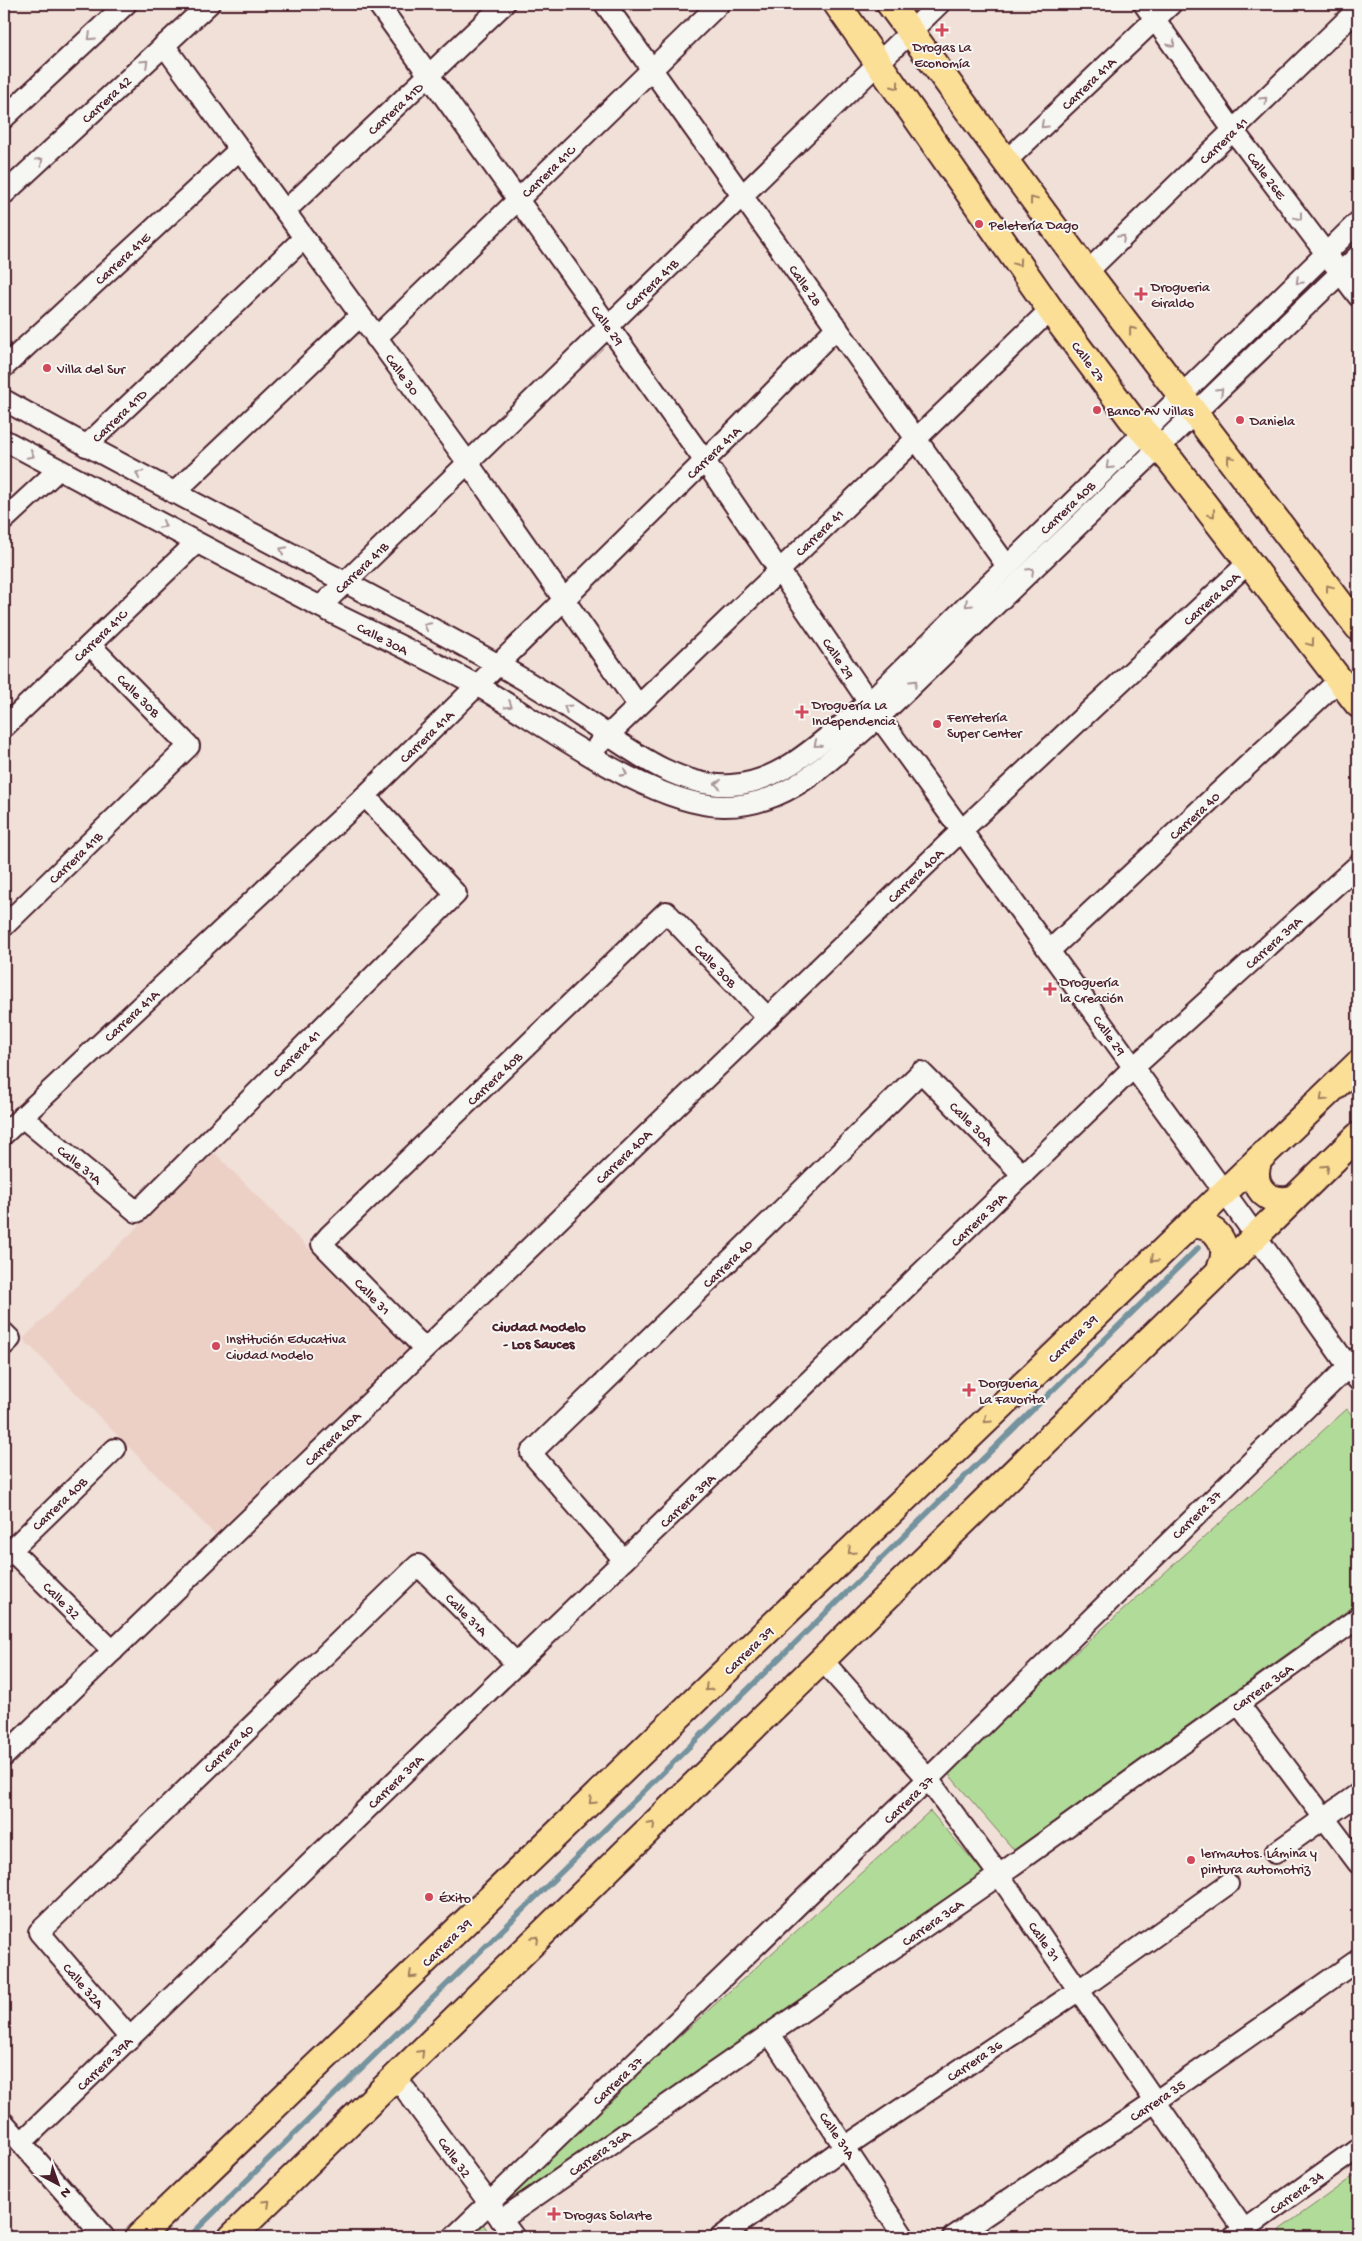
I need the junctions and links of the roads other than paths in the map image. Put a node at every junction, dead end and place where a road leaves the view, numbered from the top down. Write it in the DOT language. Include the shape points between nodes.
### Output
graph roads {
  1 [pos="126,4"];
  2 [pos="209,4"];
  3 [pos="378,4"];
  4 [pos="504,4"];
  5 [pos="605,4"];
  6 [pos="719,4"];
  7 [pos="837,4"];
  8 [pos="890,4"];
  9 [pos="939,4"];
  10 [pos="1171,4"];
  11 [pos="1358,9"];
  12 [pos="1150,11"];
  13 [pos="910,32"];
  14 [pos="164,45"];
  15 [pos="879,62"];
  16 [pos="652,69"];
  17 [pos="429,75"];
  18 [pos="4,118"];
  19 [pos="1233,130"];
  20 [pos="240,149"];
  21 [pos="1005,162"];
  22 [pos="4,194"];
  23 [pos="742,195"];
  24 [pos="518,200"];
  25 [pos="285,212"];
  26 [pos="1358,222"];
  27 [pos="304,238"];
  28 [pos="1326,254"];
  29 [pos="1358,256"];
  30 [pos="1087,272"];
  31 [pos="1341,273"];
  32 [pos="1358,296"];
  33 [pos="1050,309"];
  34 [pos="360,316"];
  35 [pos="608,326"];
  36 [pos="836,327"];
  37 [pos="376,338"];
  38 [pos="4,367"];
  39 [pos="4,400"];
  40 [pos="1189,404"];
  41 [pos="916,439"];
  42 [pos="4,440"];
  43 [pos="1152,440"];
  44 [pos="86,446"];
  45 [pos="704,460"];
  46 [pos="468,462"];
  47 [pos="58,470"];
  48 [pos="174,492"];
  49 [pos="4,520"];
  50 [pos="196,543"];
  51 [pos="1249,562"];
  52 [pos="1007,566"];
  53 [pos="779,570"];
  54 [pos="345,582"];
  55 [pos="565,598"];
  56 [pos="320,606"];
  57 [pos="1358,627"];
  58 [pos="90,645"];
  59 [pos="498,664"];
  60 [pos="1339,680"];
  61 [pos="478,686"];
  62 [pos="1358,704"];
  63 [pos="638,705"];
  64 [pos="874,709"];
  65 [pos="4,727"];
  66 [pos="607,736"];
  67 [pos="189,746"];
  68 [pos="588,754"];
  69 [pos="365,796"];
  70 [pos="767,800"];
  71 [pos="961,830"];
  72 [pos="1358,865"];
  73 [pos="666,912"];
  74 [pos="4,926"];
  75 [pos="1049,951"];
  76 [pos="767,1017"];
  77 [pos="1358,1064"];
  78 [pos="1134,1068"];
  79 [pos="921,1072"];
  80 [pos="22,1117"];
  81 [pos="4,1134"];
  82 [pos="1358,1136"];
  83 [pos="1259,1159"];
  84 [pos="1024,1174"];
  85 [pos="1224,1193"];
  86 [pos="1294,1200"];
  87 [pos="137,1212"];
  88 [pos="1190,1225"];
  89 [pos="1256,1236"];
  90 [pos="322,1244"];
  91 [pos="1220,1269"];
  92 [pos="424,1348"];
  93 [pos="1355,1367"];
  94 [pos="115,1449"];
  95 [pos="7,1553"];
  96 [pos="624,1560"];
  97 [pos="418,1565"];
  98 [pos="1358,1618"];
  99 [pos="113,1651"];
  100 [pos="822,1660"];
  101 [pos="517,1664"];
  102 [pos="1238,1703"];
  103 [pos="4,1756"];
  104 [pos="928,1779"];
  105 [pos="1358,1794"];
  106 [pos="1324,1817"];
  107 [pos="1275,1853"];
  108 [pos="1358,1863"];
  109 [pos="999,1875"];
  110 [pos="1228,1884"];
  111 [pos="39,1932"];
  112 [pos="1358,1960"];
  113 [pos="1079,1990"];
  114 [pos="770,2034"];
  115 [pos="130,2038"];
  116 [pos="396,2077"];
  117 [pos="1155,2102"];
  118 [pos="4,2123"];
  119 [pos="22,2142"];
  120 [pos="846,2146"];
  121 [pos="1358,2148"];
  122 [pos="489,2204"];
  123 [pos="501,2220"];
  124 [pos="1243,2235"];
  125 [pos="104,2237"];
  126 [pos="139,2237"];
  127 [pos="232,2237"];
  128 [pos="454,2237"];
  129 [pos="514,2237"];
  130 [pos="721,2237"];
  131 [pos="904,2237"];
  132 [pos="953,2237"];
  1 -- 18 [label="street, one-way"];
  2 -- 14 [label="street, Carrera 42"];
  3 -- 17 [label="street, Calle 29"];
  4 -- 17 [label="street, Carrera 41D"];
  5 -- 16 [label="street, Calle 28"];
  6 -- 16 [label="street, Carrera 41C"];
  7 -- 15 [label="main road, Calle 27"];
  8 -- 13 [label="main road"];
  9 -- 13 [label="street, Carrera 41B"];
  10 -- 12 [label="street, Carrera 41A"];
  19 -- 11 [label="street, Carrera 41, one-way"];
  12 -- 19 [label="street, Calle 26E, one-way"];
  12 -- 21 [label="street, Carrera 41A, one-way"];
  13 -- 15 [label="street, Carrera 41B"];
  13 -- 21 [label="main road"];
  14 -- 20 [label="street, Calle 30"];
  22 -- 14 [label="street, Carrera 42, one-way"];
  15 -- 23 [label="street, Carrera 41B"];
  15 -- 33 [label="main road, Calle 27, one-way"];
  16 -- 23 [label="street, Calle 28"];
  16 -- 24 [label="street, Carrera 41C"];
  17 -- 24 [label="street, Calle 29"];
  17 -- 25 [label="street, Carrera 41D"];
  19 -- 28 [label="street, Calle 26E, one-way"];
  30 -- 19 [label="street, Carrera 41, one-way"];
  20 -- 25 [label="street, Calle 30"];
  20 -- 38 [label="street, Carrera 41E"];
  30 -- 21 [label="main road, one-way"];
  23 -- 35 [label="street, Carrera 41B"];
  23 -- 36 [label="street, Calle 28"];
  24 -- 35 [label="street, Calle 29"];
  24 -- 37 [label="street, Carrera 41C"];
  25 -- 27 [label="street, Calle 30"];
  26 -- 28 [label="street, Carrera 40B"];
  27 -- 34 [label="street, Calle 30"];
  27 -- 44 [label="street, Carrera 41D"];
  28 -- 31 [label="street, Calle 26E"];
  28 -- 40 [label="street, Carrera 40B, one-way"];
  29 -- 31 [label="street, Carrera 40B"];
  40 -- 30 [label="main road, one-way"];
  31 -- 32 [label="street, Calle 26E"];
  40 -- 31 [label="street, Carrera 40B, one-way"];
  33 -- 41 [label="street, Carrera 41"];
  33 -- 43 [label="main road, Calle 27" via="1132,419"];
  34 -- 37 [label="street, Calle 30"];
  34 -- 48 [label="street"];
  35 -- 45 [label="street, Calle 29"];
  35 -- 46 [label="street, Carrera 41B"];
  36 -- 41 [label="street, Calle 28"];
  36 -- 45 [label="street, Carrera 41A"];
  37 -- 46 [label="street, Calle 30"];
  39 -- 44 [label="street"];
  40 -- 43 [label="street, Carrera 40B"];
  57 -- 40 [label="main road, one-way"];
  41 -- 52 [label="street, Calle 28"];
  41 -- 53 [label="street, Carrera 41"];
  42 -- 47 [label="street, Calle 30A, one-way"];
  43 -- 51 [label="main road, Calle 27, one-way"];
  43 -- 52 [label="street, Carrera 40B, one-way"];
  64 -- 43 [label="street, Carrera 40B, one-way"];
  48 -- 44 [label="street, one-way"];
  45 -- 53 [label="street, Calle 29"];
  45 -- 55 [label="street, Carrera 41A"];
  46 -- 54 [label="street, Carrera 41B"];
  46 -- 55 [label="street, Calle 30"];
  47 -- 49 [label="street"];
  47 -- 50 [label="street, Calle 30A, one-way"];
  54 -- 48 [label="street, one-way"];
  50 -- 56 [label="street, Calle 30A"];
  50 -- 58 [label="street, Carrera 41C"];
  51 -- 60 [label="main road, Calle 27, one-way"];
  51 -- 71 [label="street, Carrera 40A"];
  52 -- 64 [label="street, Carrera 40B, one-way"];
  53 -- 63 [label="street, Carrera 41"];
  53 -- 64 [label="street, Calle 29"];
  54 -- 56 [label="street, Carrera 41B"];
  59 -- 54 [label="street, one-way"];
  55 -- 59 [label="street, Carrera 41A"];
  55 -- 63 [label="street, Calle 30"];
  56 -- 61 [label="street, Calle 30A"];
  58 -- 65 [label="street, Carrera 41C"];
  58 -- 67 [label="street, Calle 30B"];
  59 -- 61 [label="street, Carrera 41A"];
  66 -- 59 [label="street, one-way"];
  60 -- 62 [label="main road, Calle 27"];
  60 -- 75 [label="street, Carrera 40"];
  61 -- 68 [label="street, Calle 30A, one-way"];
  61 -- 69 [label="street, Carrera 41A"];
  63 -- 66 [label="street, Carrera 41"];
  64 -- 66 [label="street, Carrera 40B, one-way" via="766,779 731,786 696,782 664,769"];
  64 -- 70 [label="street, Carrera 40B" via="807,778 789,791"];
  64 -- 71 [label="street, Calle 29"];
  66 -- 68 [label="street, Carrera 41"];
  67 -- 74 [label="street, Carrera 41B"];
  68 -- 70 [label="street, Calle 30A, one-way" via="683,800 722,806"];
  69 -- 80 [label="street, Carrera 41A"];
  69 -- 87 [label="street, Carrera 41" via="456,894"];
  71 -- 75 [label="street, Calle 29"];
  71 -- 76 [label="street, Carrera 40A"];
  72 -- 78 [label="street, Carrera 39A"];
  73 -- 76 [label="street, Calle 30B"];
  73 -- 90 [label="street, Carrera 40B"];
  75 -- 78 [label="street, Calle 29"];
  76 -- 92 [label="street, Carrera 40A"];
  77 -- 83 [label="main road, Carrera 39, one-way"];
  78 -- 84 [label="street, Carrera 39A"];
  78 -- 85 [label="street, Calle 29"];
  79 -- 84 [label="street, Calle 30A"];
  79 -- 96 [label="street, Carrera 40" via="531,1454"];
  80 -- 81 [label="street, Carrera 41A"];
  80 -- 87 [label="street, Calle 31A"];
  86 -- 82 [label="main road, one-way"];
  83 -- 85 [label="main road, Carrera 39"];
  83 -- 86 [label="main road" via="1256,1176 1262,1191 1276,1201"];
  84 -- 96 [label="street, Carrera 39A"];
  85 -- 88 [label="main road, Carrera 39"];
  85 -- 89 [label="street, Calle 29"];
  86 -- 89 [label="main road"];
  88 -- 91 [label="main road" via="1205,1225 1218,1233 1225,1255"];
  88 -- 126 [label="main road, Carrera 39, one-way"];
  89 -- 91 [label="main road"];
  89 -- 93 [label="street, Calle 29"];
  90 -- 92 [label="street, Calle 31"];
  91 -- 100 [label="main road"];
  92 -- 99 [label="street, Carrera 40A"];
  93 -- 104 [label="street, Carrera 37"];
  94 -- 95 [label="street, Carrera 40B"];
  95 -- 99 [label="street, Calle 32"];
  96 -- 101 [label="street, Carrera 39A"];
  97 -- 101 [label="street, Calle 31A"];
  97 -- 111 [label="street, Carrera 40"];
  98 -- 102 [label="street, Carrera 36A"];
  99 -- 103 [label="street, Carrera 40A"];
  100 -- 104 [label="street, Calle 31"];
  116 -- 100 [label="main road, one-way"];
  101 -- 115 [label="street, Carrera 39A"];
  102 -- 106 [label="street"];
  102 -- 109 [label="street, Carrera 36A"];
  104 -- 109 [label="street, Calle 31"];
  104 -- 122 [label="street, Carrera 37"];
  105 -- 106 [label="street"];
  106 -- 107 [label="street"];
  106 -- 108 [label="street"];
  109 -- 113 [label="street, Calle 31"];
  109 -- 114 [label="street, Carrera 36A"];
  110 -- 113 [label="street, Carrera 36"];
  111 -- 115 [label="street, Calle 32A"];
  112 -- 117 [label="street, Carrera 35"];
  113 -- 117 [label="street, Calle 31"];
  113 -- 120 [label="street, Carrera 36"];
  114 -- 120 [label="street, Calle 31A"];
  114 -- 123 [label="street, Carrera 36A"];
  115 -- 119 [label="street, Carrera 39A"];
  116 -- 122 [label="street, Calle 32"];
  127 -- 116 [label="main road, one-way"];
  117 -- 124 [label="street, Calle 31"];
  117 -- 132 [label="street, Carrera 35"];
  118 -- 119 [label="street"];
  119 -- 125 [label="street"];
  120 -- 130 [label="street, Carrera 36"];
  120 -- 131 [label="street, Calle 31A"];
  121 -- 124 [label="street, Carrera 34"];
  122 -- 123 [label="street, Calle 32"];
  122 -- 128 [label="street, Carrera 37"];
  123 -- 129 [label="street, Calle 32"];
}
